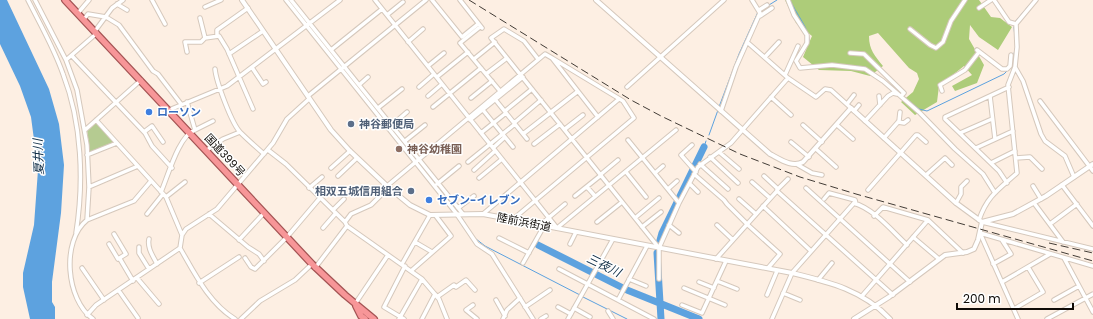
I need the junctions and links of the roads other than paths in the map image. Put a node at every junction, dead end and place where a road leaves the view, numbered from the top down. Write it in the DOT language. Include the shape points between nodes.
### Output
graph roads {
  1 [pos="28,0"];
  2 [pos="35,0"];
  3 [pos="65,0"];
  4 [pos="89,0"];
  5 [pos="123,0"];
  6 [pos="152,0"];
  7 [pos="221,0"];
  8 [pos="242,0"];
  9 [pos="286,0"];
  10 [pos="291,0"];
  11 [pos="331,0"];
  12 [pos="340,0"];
  13 [pos="375,0"];
  14 [pos="426,0"];
  15 [pos="432,0"];
  16 [pos="460,0"];
  17 [pos="596,0"];
  18 [pos="724,0"];
  19 [pos="752,0"];
  20 [pos="788,0"];
  21 [pos="965,0"];
  22 [pos="992,0"];
  23 [pos="1036,0"];
  24 [pos="403,2"];
  25 [pos="117,4"];
  26 [pos="334,5"];
  27 [pos="767,5"];
  28 [pos="205,7"];
  29 [pos="248,8"];
  30 [pos="772,8"];
  31 [pos="979,8"];
  32 [pos="382,9"];
  33 [pos="127,10"];
  34 [pos="759,10"];
  35 [pos="78,13"];
  36 [pos="387,15"];
  37 [pos="106,17"];
  38 [pos="759,17"];
  39 [pos="200,18"];
  40 [pos="84,19"];
  41 [pos="165,24"];
  42 [pos="1015,24"];
  43 [pos="395,25"];
  44 [pos="309,26"];
  45 [pos="480,26"];
  46 [pos="424,29"];
  47 [pos="910,29"];
  48 [pos="263,31"];
  49 [pos="96,32"];
  50 [pos="217,35"];
  51 [pos="205,38"];
  52 [pos="408,42"];
  53 [pos="495,42"];
  54 [pos="747,42"];
  55 [pos="779,42"];
  56 [pos="798,46"];
  57 [pos="276,50"];
  58 [pos="331,50"];
  59 [pos="187,52"];
  60 [pos="468,52"];
  61 [pos="444,53"];
  62 [pos="850,53"];
  63 [pos="229,54"];
  64 [pos="1011,55"];
  65 [pos="72,56"];
  66 [pos="660,56"];
  67 [pos="765,57"];
  68 [pos="507,58"];
  69 [pos="552,58"];
  70 [pos="474,59"];
  71 [pos="538,59"];
  72 [pos="66,60"];
  73 [pos="428,66"];
  74 [pos="1015,67"];
  75 [pos="215,68"];
  76 [pos="343,68"];
  77 [pos="481,68"];
  78 [pos="1008,68"];
  79 [pos="253,69"];
  80 [pos="1013,72"];
  81 [pos="486,74"];
  82 [pos="435,75"];
  83 [pos="522,76"];
  84 [pos="787,76"];
  85 [pos="368,77"];
  86 [pos="239,78"];
  87 [pos="141,80"];
  88 [pos="492,81"];
  89 [pos="266,82"];
  90 [pos="442,84"];
  91 [pos="358,85"];
  92 [pos="419,87"];
  93 [pos="627,87"];
  94 [pos="1009,87"];
  95 [pos="402,89"];
  96 [pos="532,89"];
  97 [pos="220,90"];
  98 [pos="500,91"];
  99 [pos="942,91"];
  100 [pos="577,92"];
  101 [pos="450,94"];
  102 [pos="854,95"];
  103 [pos="900,95"];
  104 [pos="428,96"];
  105 [pos="879,96"];
  106 [pos="990,96"];
  107 [pos="771,97"];
  108 [pos="308,98"];
  109 [pos="471,98"];
  110 [pos="494,98"];
  111 [pos="619,99"];
  112 [pos="541,100"];
  113 [pos="187,102"];
  114 [pos="1040,102"];
  115 [pos="115,103"];
  116 [pos="181,104"];
  117 [pos="847,104"];
  118 [pos="859,105"];
  119 [pos="880,105"];
  120 [pos="433,107"];
  121 [pos="378,108"];
  122 [pos="719,109"];
  123 [pos="852,109"];
  124 [pos="169,110"];
  125 [pos="253,110"];
  126 [pos="483,110"];
  127 [pos="407,112"];
  128 [pos="505,112"];
  129 [pos="550,112"];
  130 [pos="900,112"];
  131 [pos="583,115"];
  132 [pos="791,115"];
  133 [pos="598,117"];
  134 [pos="469,119"];
  135 [pos="992,119"];
  136 [pos="96,120"];
  137 [pos="865,120"];
  138 [pos="908,120"];
  139 [pos="213,122"];
  140 [pos="898,122"];
  141 [pos="494,123"];
  142 [pos="514,123"];
  143 [pos="560,124"];
  144 [pos="392,125"];
  145 [pos="425,125"];
  146 [pos="803,125"];
  147 [pos="837,125"];
  148 [pos="564,129"];
  149 [pos="85,130"];
  150 [pos="676,130"];
  151 [pos="742,130"];
  152 [pos="192,131"];
  153 [pos="1013,131"];
  154 [pos="144,132"];
  155 [pos="240,132"];
  156 [pos="481,133"];
  157 [pos="960,133"];
  158 [pos="502,134"];
  159 [pos="523,134"];
  160 [pos="505,137"];
  161 [pos="884,138"];
  162 [pos="527,139"];
  163 [pos="572,139"];
  164 [pos="853,139"];
  165 [pos="995,139"];
  166 [pos="628,140"];
  167 [pos="405,141"];
  168 [pos="163,142"];
  169 [pos="791,142"];
  170 [pos="822,142"];
  171 [pos="926,142"];
  172 [pos="117,143"];
  173 [pos="490,144"];
  174 [pos="534,144"];
  175 [pos="692,145"];
  176 [pos="513,147"];
  177 [pos="976,148"];
  178 [pos="816,149"];
  179 [pos="207,150"];
  180 [pos="268,150"];
  181 [pos="494,150"];
  182 [pos="350,151"];
  183 [pos="1015,151"];
  184 [pos="719,152"];
  185 [pos="901,153"];
  186 [pos="264,154"];
  187 [pos="87,155"];
  188 [pos="710,157"];
  189 [pos="809,157"];
  190 [pos="357,158"];
  191 [pos="586,158"];
  192 [pos="642,158"];
  193 [pos="1016,158"];
  194 [pos="502,159"];
  195 [pos="417,160"];
  196 [pos="618,160"];
  197 [pos="468,162"];
  198 [pos="991,163"];
  199 [pos="700,164"];
  200 [pos="798,164"];
  201 [pos="952,165"];
  202 [pos="1091,165"];
  203 [pos="138,166"];
  204 [pos="459,166"];
  205 [pos="663,166"];
  206 [pos="836,167"];
  207 [pos="172,168"];
  208 [pos="331,168"];
  209 [pos="739,169"];
  210 [pos="1042,169"];
  211 [pos="474,170"];
  212 [pos="1093,171"];
  213 [pos="626,172"];
  214 [pos="695,172"];
  215 [pos="655,173"];
  216 [pos="822,175"];
  217 [pos="926,175"];
  218 [pos="338,176"];
  219 [pos="600,176"];
  220 [pos="764,176"];
  221 [pos="322,177"];
  222 [pos="1074,177"];
  223 [pos="479,178"];
  224 [pos="788,179"];
  225 [pos="150,180"];
  226 [pos="677,181"];
  227 [pos="967,181"];
  228 [pos="185,182"];
  229 [pos="521,182"];
  230 [pos="752,182"];
  231 [pos="738,183"];
  232 [pos="1006,183"];
  233 [pos="436,184"];
  234 [pos="690,184"];
  235 [pos="238,185"];
  236 [pos="1062,185"];
  237 [pos="387,186"];
  238 [pos="608,186"];
  239 [pos="1033,186"];
  240 [pos="89,187"];
  241 [pos="587,187"];
  242 [pos="309,188"];
  243 [pos="806,188"];
  244 [pos="668,189"];
  245 [pos="728,189"];
  246 [pos="777,190"];
  247 [pos="868,190"];
  248 [pos="698,192"];
  249 [pos="995,193"];
  250 [pos="163,194"];
  251 [pos="474,196"];
  252 [pos="576,196"];
  253 [pos="595,196"];
  254 [pos="646,197"];
  255 [pos="320,198"];
  256 [pos="660,198"];
  257 [pos="770,198"];
  258 [pos="344,199"];
  259 [pos="739,199"];
  260 [pos="824,199"];
  261 [pos="1041,199"];
  262 [pos="535,201"];
  263 [pos="622,202"];
  264 [pos="956,202"];
  265 [pos="679,203"];
  266 [pos="1034,203"];
  267 [pos="565,204"];
  268 [pos="856,204"];
  269 [pos="1076,204"];
  270 [pos="763,206"];
  271 [pos="458,208"];
  272 [pos="335,211"];
  273 [pos="661,212"];
  274 [pos="264,213"];
  275 [pos="148,214"];
  276 [pos="209,214"];
  277 [pos="430,214"];
  278 [pos="456,214"];
  279 [pos="463,214"];
  280 [pos="483,214"];
  281 [pos="756,214"];
  282 [pos="436,216"];
  283 [pos="874,216"];
  284 [pos="549,217"];
  285 [pos="635,218"];
  286 [pos="841,219"];
  287 [pos="87,220"];
  288 [pos="512,220"];
  289 [pos="928,220"];
  290 [pos="980,221"];
  291 [pos="345,222"];
  292 [pos="597,222"];
  293 [pos="1092,223"];
  294 [pos="747,224"];
  295 [pos="1050,224"];
  296 [pos="542,225"];
  297 [pos="669,225"];
  298 [pos="717,225"];
  299 [pos="347,226"];
  300 [pos="642,227"];
  301 [pos="323,228"];
  302 [pos="556,228"];
  303 [pos="576,232"];
  304 [pos="76,233"];
  305 [pos="679,233"];
  306 [pos="980,233"];
  307 [pos="114,234"];
  308 [pos="182,235"];
  309 [pos="826,235"];
  310 [pos="287,237"];
  311 [pos="913,237"];
  312 [pos="499,238"];
  313 [pos="149,239"];
  314 [pos="239,240"];
  315 [pos="613,240"];
  316 [pos="733,240"];
  317 [pos="1002,240"];
  318 [pos="414,242"];
  319 [pos="1063,242"];
  320 [pos="109,244"];
  321 [pos="570,244"];
  322 [pos="906,245"];
  323 [pos="647,246"];
  324 [pos="139,247"];
  325 [pos="180,248"];
  326 [pos="659,248"];
  327 [pos="1093,249"];
  328 [pos="811,251"];
  329 [pos="432,252"];
  330 [pos="529,253"];
  331 [pos="963,253"];
  332 [pos="1050,254"];
  333 [pos="388,255"];
  334 [pos="239,257"];
  335 [pos="245,258"];
  336 [pos="1064,258"];
  337 [pos="120,259"];
  338 [pos="716,259"];
  339 [pos="939,259"];
  340 [pos="264,261"];
  341 [pos="726,261"];
  342 [pos="523,263"];
  343 [pos="832,263"];
  344 [pos="157,264"];
  345 [pos="891,264"];
  346 [pos="994,264"];
  347 [pos="404,265"];
  348 [pos="314,267"];
  349 [pos="1028,267"];
  350 [pos="1092,267"];
  351 [pos="82,268"];
  352 [pos="768,268"];
  353 [pos="149,269"];
  354 [pos="559,269"];
  355 [pos="411,271"];
  356 [pos="777,271"];
  357 [pos="792,274"];
  358 [pos="137,278"];
  359 [pos="659,278"];
  360 [pos="422,279"];
  361 [pos="629,279"];
  362 [pos="818,280"];
  363 [pos="877,280"];
  364 [pos="133,281"];
  365 [pos="717,281"];
  366 [pos="699,282"];
  367 [pos="910,282"];
  368 [pos="1002,282"];
  369 [pos="199,283"];
  370 [pos="588,284"];
  371 [pos="646,286"];
  372 [pos="1079,286"];
  373 [pos="684,288"];
  374 [pos="714,288"];
  375 [pos="737,289"];
  376 [pos="475,290"];
  377 [pos="550,290"];
  378 [pos="119,291"];
  379 [pos="783,293"];
  380 [pos="1093,294"];
  381 [pos="767,295"];
  382 [pos="893,295"];
  383 [pos="436,296"];
  384 [pos="862,296"];
  385 [pos="520,298"];
  386 [pos="709,298"];
  387 [pos="1086,298"];
  388 [pos="104,300"];
  389 [pos="496,300"];
  390 [pos="618,300"];
  391 [pos="800,300"];
  392 [pos="1054,300"];
  393 [pos="159,304"];
  394 [pos="355,304"];
  395 [pos="473,305"];
  396 [pos="682,305"];
  397 [pos="725,305"];
  398 [pos="525,306"];
  399 [pos="877,306"];
  400 [pos="558,307"];
  401 [pos="574,308"];
  402 [pos="1014,309"];
  403 [pos="608,311"];
  404 [pos="1093,312"];
  405 [pos="571,314"];
  406 [pos="87,315"];
  407 [pos="546,316"];
  408 [pos="590,317"];
  409 [pos="863,317"];
  410 [pos="138,318"];
  411 [pos="361,318"];
  412 [pos="401,318"];
  413 [pos="504,318"];
  414 [pos="93,319"];
  415 [pos="235,319"];
  416 [pos="241,319"];
  417 [pos="374,319"];
  418 [pos="422,319"];
  419 [pos="447,319"];
  420 [pos="477,319"];
  421 [pos="533,319"];
  422 [pos="541,319"];
  423 [pos="568,319"];
  424 [pos="613,319"];
  425 [pos="654,319"];
  426 [pos="772,319"];
  427 [pos="854,319"];
  428 [pos="890,319"];
  429 [pos="1018,319"];
  430 [pos="1047,319"];
  1 -- 304 [label="street" via="64,74 74,116 79,156 80,204"];
  2 -- 72 [label="street"];
  3 -- 35 [label="highway, 国道399号"];
  4 -- 35 [label="street"];
  5 -- 25 [label="street"];
  6 -- 41 [label="street"];
  7 -- 28 [label="street"];
  8 -- 29 [label="street, 陸前浜街道"];
  9 -- 44 [label="street"];
  10 -- 44 [label="street"];
  11 -- 26 [label="street"];
  12 -- 26 [label="street"];
  13 -- 32 [label="street"];
  14 -- 43 [label="street"];
  15 -- 45 [label="street" via="462,37"];
  16 -- 45 [label="street"];
  17 -- 66 [label="street"];
  18 -- 66 [label="street"];
  19 -- 34 [label="street"];
  20 -- 103 [label="street" via="807,35 807,43 796,61 800,68 832,65 862,68 874,74"];
  21 -- 47 [label="street" via="951,21 943,42 936,48"];
  22 -- 31 [label="street"];
  22 -- 42 [label="street" via="1009,22"];
  23 -- 42 [label="street"];
  24 -- 36 [label="street"];
  25 -- 33 [label="street"];
  25 -- 37 [label="street"];
  26 -- 44 [label="street"];
  27 -- 34 [label="street"];
  29 -- 48 [label="street, 陸前浜街道"];
  29 -- 50 [label="street" via="217,30"];
  30 -- 38 [label="street"];
  32 -- 36 [label="street"];
  32 -- 58 [label="street"];
  34 -- 38 [label="street"];
  35 -- 40 [label="highway, 国道399号"];
  36 -- 43 [label="street"];
  37 -- 40 [label="street" via="88,14"];
  37 -- 49 [label="street"];
  37 -- 116 [label="street" via="121,28"];
  38 -- 54 [label="street"];
  39 -- 51 [label="street"];
  40 -- 49 [label="highway, 国道399号"];
  42 -- 74 [label="street" via="1018,47"];
  43 -- 52 [label="street"];
  43 -- 76 [label="street"];
  44 -- 57 [label="street"];
  44 -- 58 [label="street"];
  44 -- 76 [label="street"];
  45 -- 60 [label="street" via="460,43"];
  46 -- 52 [label="street"];
  48 -- 57 [label="street, 陸前浜街道"];
  48 -- 63 [label="street"];
  49 -- 65 [label="street"];
  49 -- 87 [label="highway, 国道399号"];
  50 -- 51 [label="street"];
  50 -- 63 [label="street"];
  51 -- 59 [label="street" via="201,42 185,42"];
  52 -- 73 [label="street"];
  53 -- 68 [label="street"];
  53 -- 70 [label="street"];
  53 -- 71 [label="street" via="491,38 504,29 524,41"];
  54 -- 67 [label="street"];
  54 -- 122 [label="street"];
  55 -- 67 [label="street"];
  56 -- 84 [label="street"];
  57 -- 79 [label="street"];
  57 -- 108 [label="street, 陸前浜街道"];
  58 -- 76 [label="street"];
  60 -- 70 [label="street"];
  60 -- 82 [label="street"];
  61 -- 73 [label="street"];
  62 -- 103 [label="street" via="864,54 904,93"];
  63 -- 86 [label="street"];
  64 -- 78 [label="street"];
  65 -- 72 [label="street"];
  65 -- 115 [label="street"];
  66 -- 93 [label="street"];
  66 -- 122 [label="street"];
  67 -- 84 [label="street"];
  68 -- 81 [label="street"];
  68 -- 83 [label="street"];
  69 -- 71 [label="street" via="545,54"];
  69 -- 100 [label="street"];
  69 -- 111 [label="street"];
  70 -- 77 [label="street"];
  71 -- 83 [label="street"];
  72 -- 149 [label="street" via="77,90"];
  73 -- 82 [label="street"];
  74 -- 80 [label="street"];
  74 -- 222 [label="street" via="1023,81 1041,134 1045,141 1065,156"];
  75 -- 97 [label="street"];
  76 -- 91 [label="street"];
  76 -- 108 [label="street"];
  76 -- 195 [label="street"];
  77 -- 81 [label="street"];
  77 -- 101 [label="street"];
  78 -- 80 [label="street"];
  78 -- 99 [label="street" via="999,68 978,51 965,70 940,85"];
  79 -- 86 [label="street"];
  79 -- 89 [label="street" via="263,84"];
  80 -- 94 [label="street"];
  81 -- 88 [label="street"];
  82 -- 90 [label="street"];
  82 -- 92 [label="street"];
  83 -- 96 [label="street"];
  83 -- 98 [label="street"];
  83 -- 110 [label="street"];
  84 -- 107 [label="street"];
  84 -- 117 [label="street" via="816,97 826,89 831,90"];
  85 -- 91 [label="street"];
  86 -- 97 [label="street"];
  86 -- 125 [label="street"];
  87 -- 115 [label="street"];
  87 -- 124 [label="highway, 国道399号"];
  88 -- 98 [label="street"];
  88 -- 109 [label="street"];
  90 -- 101 [label="street"];
  90 -- 104 [label="street"];
  91 -- 121 [label="street"];
  94 -- 106 [label="street"];
  94 -- 153 [label="street"];
  95 -- 121 [label="street"];
  96 -- 112 [label="street"];
  96 -- 128 [label="street"];
  97 -- 113 [label="street"];
  97 -- 155 [label="street"];
  98 -- 110 [label="street"];
  100 -- 129 [label="street"];
  100 -- 133 [label="street"];
  101 -- 120 [label="street"];
  101 -- 134 [label="street"];
  102 -- 117 [label="street"];
  103 -- 119 [label="street" via="890,94"];
  103 -- 249 [label="street" via="983,174"];
  105 -- 119 [label="street"];
  106 -- 135 [label="street"];
  106 -- 157 [label="street" via="945,117"];
  107 -- 132 [label="street"];
  107 -- 151 [label="street"];
  108 -- 180 [label="street" via="287,119"];
  108 -- 182 [label="street, 陸前浜街道"];
  110 -- 126 [label="street"];
  110 -- 128 [label="street"];
  110 -- 134 [label="street"];
  111 -- 133 [label="street"];
  111 -- 191 [label="street" via="634,118"];
  112 -- 129 [label="street"];
  112 -- 142 [label="street"];
  113 -- 116 [label="street"];
  113 -- 152 [label="street"];
  114 -- 202 [label="street"];
  115 -- 136 [label="street"];
  115 -- 154 [label="street"];
  116 -- 124 [label="street"];
  117 -- 123 [label="street"];
  118 -- 123 [label="street"];
  119 -- 137 [label="street"];
  121 -- 144 [label="street"];
  122 -- 151 [label="street"];
  123 -- 137 [label="street"];
  123 -- 147 [label="street"];
  124 -- 152 [label="highway, 国道399号"];
  126 -- 134 [label="street"];
  126 -- 141 [label="street"];
  127 -- 144 [label="street"];
  128 -- 141 [label="street"];
  128 -- 142 [label="street"];
  129 -- 143 [label="street"];
  129 -- 159 [label="street"];
  130 -- 140 [label="street"];
  131 -- 148 [label="street"];
  133 -- 163 [label="street"];
  134 -- 156 [label="street"];
  134 -- 195 [label="street"];
  135 -- 157 [label="street"];
  135 -- 165 [label="street"];
  136 -- 149 [label="street"];
  136 -- 172 [label="street"];
  137 -- 161 [label="street"];
  138 -- 140 [label="street" via="904,123"];
  139 -- 152 [label="street"];
  140 -- 161 [label="street"];
  141 -- 156 [label="street"];
  141 -- 158 [label="street"];
  142 -- 158 [label="street"];
  142 -- 159 [label="street"];
  143 -- 148 [label="street"];
  143 -- 174 [label="street"];
  144 -- 167 [label="street"];
  145 -- 167 [label="street"];
  146 -- 170 [label="street"];
  147 -- 164 [label="street"];
  147 -- 170 [label="street"];
  148 -- 163 [label="street"];
  149 -- 187 [label="street"];
  150 -- 192 [label="street"];
  151 -- 184 [label="street"];
  151 -- 200 [label="street" via="770,154 791,164"];
  152 -- 179 [label="highway, 国道399号"];
  152 -- 207 [label="street" via="176,152"];
  153 -- 165 [label="street"];
  153 -- 183 [label="street"];
  154 -- 168 [label="street" via="152,126"];
  154 -- 207 [label="street" via="152,146"];
  155 -- 179 [label="street" via="223,138"];
  155 -- 186 [label="street"];
  156 -- 173 [label="street"];
  157 -- 177 [label="street"];
  158 -- 160 [label="street"];
  158 -- 173 [label="street"];
  159 -- 162 [label="street"];
  160 -- 176 [label="street"];
  160 -- 181 [label="street"];
  161 -- 185 [label="street"];
  163 -- 191 [label="street"];
  163 -- 229 [label="street"];
  165 -- 177 [label="street"];
  166 -- 192 [label="street"];
  167 -- 195 [label="street"];
  169 -- 189 [label="street"];
  170 -- 178 [label="street"];
  171 -- 185 [label="street" via="916,135"];
  172 -- 187 [label="street"];
  172 -- 203 [label="street"];
  173 -- 181 [label="street"];
  173 -- 197 [label="street"];
  175 -- 214 [label="street" via="681,155"];
  177 -- 198 [label="street"];
  178 -- 189 [label="street"];
  178 -- 206 [label="street"];
  179 -- 235 [label="highway, 国道399号"];
  180 -- 186 [label="street"];
  180 -- 242 [label="street"];
  181 -- 194 [label="street"];
  181 -- 211 [label="street"];
  182 -- 190 [label="street, 陸前浜街道"];
  182 -- 208 [label="street"];
  183 -- 193 [label="street"];
  183 -- 198 [label="street"];
  184 -- 188 [label="street"];
  184 -- 209 [label="street"];
  185 -- 217 [label="street"];
  185 -- 247 [label="street"];
  186 -- 235 [label="street"];
  187 -- 240 [label="street"];
  188 -- 199 [label="street"];
  188 -- 231 [label="street"];
  189 -- 200 [label="street"];
  190 -- 218 [label="street"];
  190 -- 237 [label="street, 陸前浜街道"];
  191 -- 219 [label="street"];
  191 -- 262 [label="street"];
  192 -- 213 [label="street"];
  192 -- 215 [label="street"];
  193 -- 210 [label="street" via="1030,157"];
  193 -- 232 [label="street" via="1017,173"];
  194 -- 223 [label="street"];
  194 -- 229 [label="street"];
  195 -- 233 [label="street"];
  195 -- 237 [label="street"];
  196 -- 219 [label="street"];
  198 -- 232 [label="street"];
  199 -- 214 [label="street"];
  199 -- 245 [label="street"];
  200 -- 216 [label="street" via="812,173"];
  201 -- 217 [label="street" via="945,158"];
  202 -- 212 [label="street"];
  202 -- 222 [label="street"];
  203 -- 225 [label="street"];
  203 -- 240 [label="street"];
  204 -- 233 [label="street"];
  205 -- 215 [label="street"];
  207 -- 250 [label="street"];
  213 -- 238 [label="street"];
  213 -- 254 [label="street"];
  214 -- 234 [label="street"];
  214 -- 294 [label="street"];
  215 -- 244 [label="street"];
  217 -- 264 [label="street"];
  219 -- 238 [label="street"];
  219 -- 241 [label="street"];
  220 -- 246 [label="street"];
  221 -- 242 [label="street"];
  222 -- 236 [label="street"];
  224 -- 246 [label="street"];
  225 -- 250 [label="street"];
  225 -- 287 [label="street" via="134,200"];
  226 -- 244 [label="street"];
  227 -- 264 [label="street" via="961,187 962,194"];
  228 -- 250 [label="street"];
  229 -- 262 [label="street"];
  229 -- 280 [label="street"];
  230 -- 257 [label="street"];
  232 -- 249 [label="street"];
  233 -- 271 [label="street"];
  233 -- 278 [label="street"];
  234 -- 248 [label="street"];
  234 -- 265 [label="street"];
  235 -- 274 [label="highway, 国道399号"];
  235 -- 276 [label="street" via="217,209"];
  236 -- 261 [label="street"];
  236 -- 269 [label="street"];
  237 -- 277 [label="street, 陸前浜街道" via="410,205"];
  237 -- 291 [label="street" via="371,205 351,214"];
  238 -- 253 [label="street"];
  238 -- 263 [label="street"];
  239 -- 261 [label="street"];
  240 -- 287 [label="street"];
  241 -- 252 [label="street"];
  241 -- 253 [label="street"];
  242 -- 255 [label="street"];
  243 -- 286 [label="street"];
  244 -- 265 [label="street"];
  246 -- 257 [label="street"];
  246 -- 309 [label="street"];
  249 -- 290 [label="street" via="985,203"];
  250 -- 275 [label="street"];
  250 -- 308 [label="street"];
  251 -- 271 [label="street"];
  253 -- 302 [label="street"];
  255 -- 272 [label="street"];
  255 -- 310 [label="street"];
  256 -- 285 [label="street"];
  257 -- 270 [label="street"];
  258 -- 272 [label="street"];
  259 -- 281 [label="street"];
  260 -- 268 [label="street" via="829,193 855,200"];
  261 -- 266 [label="street"];
  262 -- 284 [label="street"];
  262 -- 288 [label="street"];
  263 -- 285 [label="street"];
  263 -- 292 [label="street"];
  264 -- 290 [label="street"];
  265 -- 297 [label="street"];
  266 -- 290 [label="street" via="1013,214"];
  266 -- 295 [label="street"];
  267 -- 284 [label="street"];
  268 -- 283 [label="street"];
  268 -- 286 [label="street" via="854,203"];
  269 -- 293 [label="street"];
  269 -- 295 [label="street"];
  270 -- 281 [label="street"];
  270 -- 328 [label="street"];
  271 -- 279 [label="street"];
  272 -- 291 [label="street"];
  272 -- 301 [label="street"];
  273 -- 300 [label="street"];
  274 -- 310 [label="highway, 国道399号"];
  274 -- 314 [label="street"];
  276 -- 308 [label="street" via="186,229"];
  276 -- 314 [label="street"];
  277 -- 282 [label="street, 陸前浜街道"];
  277 -- 318 [label="street"];
  278 -- 279 [label="street, 陸前浜街道"];
  278 -- 282 [label="street, 陸前浜街道"];
  278 -- 385 [label="street" via="476,244 492,254"];
  279 -- 280 [label="street, 陸前浜街道"];
  280 -- 288 [label="street, 陸前浜街道"];
  281 -- 294 [label="street"];
  282 -- 329 [label="street" via="451,236"];
  283 -- 289 [label="street" via="883,207"];
  283 -- 322 [label="street"];
  284 -- 296 [label="street"];
  284 -- 302 [label="street"];
  285 -- 300 [label="street"];
  286 -- 309 [label="street"];
  286 -- 345 [label="street"];
  287 -- 304 [label="street"];
  288 -- 296 [label="street, 陸前浜街道"];
  289 -- 311 [label="street"];
  289 -- 331 [label="street"];
  290 -- 306 [label="street"];
  290 -- 319 [label="street"];
  291 -- 299 [label="street"];
  294 -- 316 [label="street"];
  294 -- 352 [label="street" via="780,254"];
  295 -- 319 [label="street"];
  296 -- 302 [label="street, 陸前浜街道"];
  296 -- 330 [label="street"];
  297 -- 305 [label="street"];
  297 -- 326 [label="street"];
  298 -- 316 [label="street"];
  299 -- 333 [label="street"];
  299 -- 348 [label="street"];
  300 -- 326 [label="street"];
  302 -- 303 [label="street, 陸前浜街道"];
  303 -- 315 [label="street, 陸前浜街道"];
  303 -- 321 [label="street"];
  304 -- 406 [label="street" via="70,278"];
  306 -- 317 [label="street"];
  306 -- 331 [label="street" via="974,249"];
  306 -- 346 [label="street"];
  307 -- 337 [label="street" via="126,254"];
  308 -- 325 [label="street"];
  309 -- 328 [label="street"];
  309 -- 363 [label="street"];
  310 -- 340 [label="street"];
  310 -- 348 [label="highway, 国道399号"];
  311 -- 322 [label="street"];
  311 -- 339 [label="street"];
  312 -- 330 [label="street"];
  313 -- 344 [label="street" via="148,244"];
  314 -- 340 [label="street" via="259,254"];
  315 -- 323 [label="street, 陸前浜街道"];
  315 -- 370 [label="street"];
  316 -- 338 [label="street"];
  317 -- 332 [label="street"];
  317 -- 346 [label="street" via="1011,254"];
  318 -- 329 [label="street"];
  318 -- 347 [label="street"];
  319 -- 327 [label="street"];
  320 -- 337 [label="street"];
  322 -- 345 [label="street"];
  323 -- 326 [label="street, 陸前浜街道"];
  323 -- 361 [label="street"];
  324 -- 353 [label="street" via="139,253"];
  325 -- 344 [label="street"];
  325 -- 369 [label="street"];
  326 -- 338 [label="street, 陸前浜街道"];
  326 -- 359 [label="street"];
  328 -- 357 [label="street"];
  329 -- 355 [label="street"];
  330 -- 342 [label="street"];
  331 -- 339 [label="street" via="950,254"];
  332 -- 336 [label="street"];
  332 -- 349 [label="street"];
  333 -- 347 [label="street"];
  333 -- 394 [label="street"];
  334 -- 369 [label="street"];
  335 -- 340 [label="street" via="253,269"];
  336 -- 350 [label="street"];
  336 -- 372 [label="street"];
  337 -- 364 [label="street"];
  338 -- 341 [label="street, 陸前浜街道"];
  339 -- 367 [label="street"];
  341 -- 352 [label="street, 陸前浜街道"];
  341 -- 365 [label="street"];
  343 -- 362 [label="street"];
  344 -- 353 [label="street"];
  345 -- 363 [label="street"];
  345 -- 367 [label="street"];
  346 -- 368 [label="street"];
  347 -- 355 [label="street"];
  347 -- 412 [label="street" via="384,307"];
  348 -- 394 [label="highway, 国道399号"];
  348 -- 416 [label="street" via="260,301"];
  349 -- 368 [label="street"];
  349 -- 402 [label="street" via="1043,292"];
  351 -- 388 [label="street"];
  352 -- 356 [label="street, 陸前浜街道"];
  353 -- 358 [label="street"];
  354 -- 370 [label="street"];
  355 -- 360 [label="street"];
  356 -- 357 [label="street, 陸前浜街道"];
  356 -- 381 [label="street"];
  357 -- 362 [label="street, 陸前浜街道"];
  357 -- 379 [label="street"];
  358 -- 364 [label="street"];
  358 -- 393 [label="street"];
  360 -- 383 [label="street"];
  360 -- 412 [label="street"];
  361 -- 371 [label="street"];
  361 -- 390 [label="street"];
  362 -- 384 [label="street, 陸前浜街道"];
  363 -- 382 [label="street"];
  363 -- 384 [label="street"];
  364 -- 378 [label="street"];
  365 -- 374 [label="street"];
  365 -- 375 [label="street"];
  366 -- 374 [label="street"];
  367 -- 382 [label="street"];
  368 -- 402 [label="street"];
  369 -- 415 [label="street" via="226,314"];
  370 -- 390 [label="street"];
  370 -- 401 [label="street"];
  372 -- 387 [label="street"];
  372 -- 392 [label="street"];
  373 -- 386 [label="street"];
  374 -- 386 [label="street"];
  376 -- 383 [label="street" via="466,280"];
  377 -- 398 [label="street"];
  378 -- 388 [label="street"];
  378 -- 410 [label="street"];
  379 -- 391 [label="street"];
  379 -- 426 [label="street"];
  380 -- 387 [label="street"];
  382 -- 399 [label="street"];
  383 -- 418 [label="street"];
  383 -- 419 [label="street"];
  384 -- 399 [label="street, 陸前浜街道"];
  385 -- 398 [label="street"];
  385 -- 413 [label="street" via="507,310"];
  386 -- 396 [label="street" via="702,313"];
  386 -- 397 [label="street"];
  387 -- 404 [label="street"];
  387 -- 430 [label="street"];
  388 -- 406 [label="street"];
  389 -- 413 [label="street"];
  390 -- 425 [label="street"];
  394 -- 411 [label="highway"];
  394 -- 417 [label="highway, 国道399号"];
  395 -- 420 [label="street" via="466,310"];
  398 -- 421 [label="street"];
  399 -- 409 [label="street"];
  399 -- 428 [label="street, 陸前浜街道"];
  400 -- 405 [label="street"];
  401 -- 405 [label="street"];
  401 -- 408 [label="street"];
  402 -- 429 [label="street"];
  403 -- 424 [label="street"];
  405 -- 423 [label="street"];
  406 -- 414 [label="street"];
  407 -- 422 [label="street"];
  409 -- 427 [label="street"];
}
